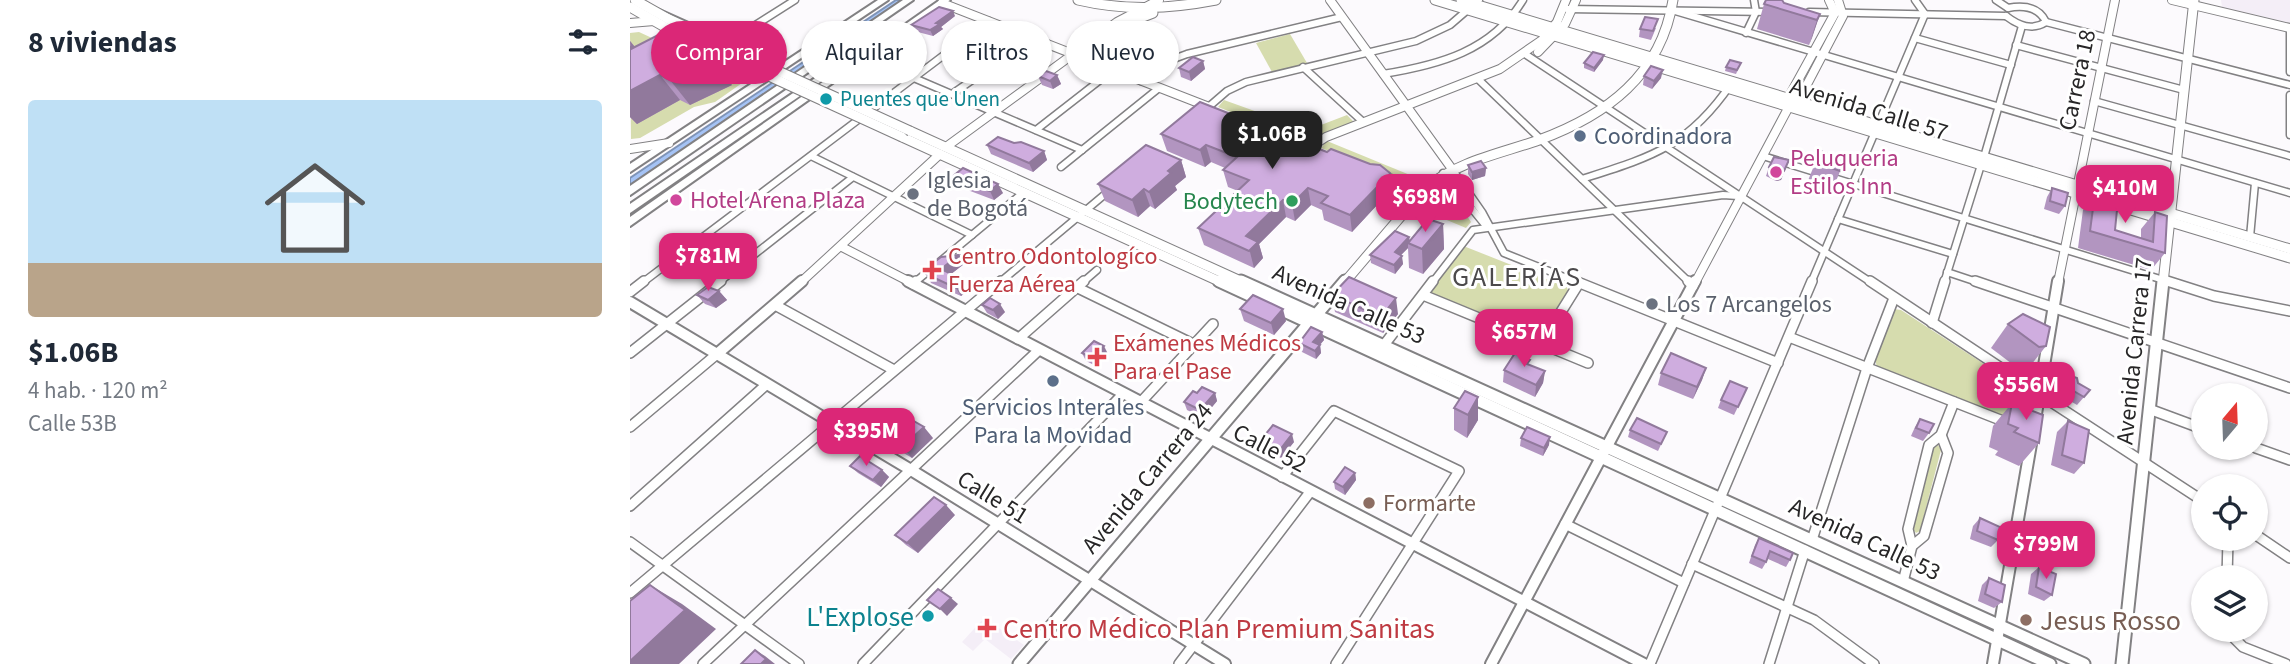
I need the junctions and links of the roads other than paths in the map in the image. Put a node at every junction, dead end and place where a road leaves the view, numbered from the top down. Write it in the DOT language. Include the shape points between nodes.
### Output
graph roads {
  1 [pos="884,0"];
  2 [pos="909,0"];
  3 [pos="1079,0"];
  4 [pos="1159,0"];
  5 [pos="1216,0"];
  6 [pos="1330,0"];
  7 [pos="1435,0"];
  8 [pos="1461,0"];
  9 [pos="1522,0"];
  10 [pos="1566,0"];
  11 [pos="1577,0"];
  12 [pos="1623,0"];
  13 [pos="1673,0"];
  14 [pos="1754,0"];
  15 [pos="1829,0"];
  16 [pos="1838,0"];
  17 [pos="1915,0"];
  18 [pos="1996,0"];
  19 [pos="2115,0"];
  20 [pos="2172,0"];
  21 [pos="792,1"];
  22 [pos="942,1"];
  23 [pos="640,3"];
  24 [pos="2194,3"];
  25 [pos="2030,4"];
  26 [pos="1475,5"];
  27 [pos="630,7"];
  28 [pos="1114,8"];
  29 [pos="2008,8"];
  30 [pos="1165,9"];
  31 [pos="1564,9"];
  32 [pos="1573,9"];
  33 [pos="1136,10"];
  34 [pos="1622,10"];
  35 [pos="1672,10"];
  36 [pos="1756,12"];
  37 [pos="1781,12"];
  38 [pos="1805,12"];
  39 [pos="1835,13"];
  40 [pos="1844,13"];
  41 [pos="1925,14"];
  42 [pos="2006,16"];
  43 [pos="1342,17"];
  44 [pos="1511,19"];
  45 [pos="651,21"];
  46 [pos="654,21"];
  47 [pos="666,21"];
  48 [pos="679,21"];
  49 [pos="761,21"];
  50 [pos="989,21"];
  51 [pos="1117,21"];
  52 [pos="1119,21"];
  53 [pos="1133,21"];
  54 [pos="2046,22"];
  55 [pos="630,23"];
  56 [pos="2022,26"];
  57 [pos="2290,28"];
  58 [pos="1554,32"];
  59 [pos="1746,33"];
  60 [pos="2107,37"];
  61 [pos="1915,38"];
  62 [pos="2016,45"];
  63 [pos="1367,51"];
  64 [pos="1812,54"];
  65 [pos="1528,55"];
  66 [pos="941,57"];
  67 [pos="1179,57"];
  68 [pos="1822,57"];
  69 [pos="2188,58"];
  70 [pos="1066,59"];
  71 [pos="793,61"];
  72 [pos="1652,61"];
  73 [pos="787,62"];
  74 [pos="2011,65"];
  75 [pos="1304,67"];
  76 [pos="927,68"];
  77 [pos="2101,68"];
  78 [pos="2290,72"];
  79 [pos="1383,74"];
  80 [pos="1898,79"];
  81 [pos="787,80"];
  82 [pos="1480,81"];
  83 [pos="927,83"];
  84 [pos="906,84"];
  85 [pos="966,84"];
  86 [pos="1096,84"];
  87 [pos="1149,84"];
  88 [pos="1730,85"];
  89 [pos="2290,85"];
  90 [pos="1159,88"];
  91 [pos="2184,90"];
  92 [pos="952,94"];
  93 [pos="2290,95"];
  94 [pos="2094,101"];
  95 [pos="1791,103"];
  96 [pos="1406,104"];
  97 [pos="1605,106"];
  98 [pos="1998,108"];
  99 [pos="1212,109"];
  100 [pos="994,112"];
  101 [pos="1195,117"];
  102 [pos="1362,121"];
  103 [pos="2180,125"];
  104 [pos="1877,129"];
  105 [pos="1036,130"];
  106 [pos="2087,134"];
  107 [pos="2290,135"];
  108 [pos="1541,139"];
  109 [pos="669,142"];
  110 [pos="1303,144"];
  111 [pos="630,149"];
  112 [pos="1315,149"];
  113 [pos="1082,150"];
  114 [pos="1669,150"];
  115 [pos="943,151"];
  116 [pos="1326,153"];
  117 [pos="811,156"];
  118 [pos="1763,156"];
  119 [pos="2290,156"];
  120 [pos="2176,160"];
  121 [pos="1982,161"];
  122 [pos="1061,167"];
  123 [pos="630,169"];
  124 [pos="1447,171"];
  125 [pos="1373,172"];
  126 [pos="853,177"];
  127 [pos="1582,179"];
  128 [pos="2255,183"];
  129 [pos="1853,184"];
  130 [pos="1116,185"];
  131 [pos="2075,189"];
  132 [pos="630,191"];
  133 [pos="1423,191"];
  134 [pos="1024,192"];
  135 [pos="2290,193"];
  136 [pos="1741,196"];
  137 [pos="895,197"];
  138 [pos="630,209"];
  139 [pos="1615,210"];
  140 [pos="1082,214"];
  141 [pos="2170,217"];
  142 [pos="1838,219"];
  143 [pos="1963,219"];
  144 [pos="630,222"];
  145 [pos="1489,228"];
  146 [pos="972,235"];
  147 [pos="2250,237"];
  148 [pos="842,247"];
  149 [pos="2290,249"];
  150 [pos="2063,250"];
  151 [pos="1825,253"];
  152 [pos="1952,254"];
  153 [pos="2290,258"];
  154 [pos="1097,270"];
  155 [pos="1947,272"];
  156 [pos="2163,280"];
  157 [pos="1579,283"];
  158 [pos="914,284"];
  159 [pos="1693,286"];
  160 [pos="1078,288"];
  161 [pos="630,292"];
  162 [pos="1423,295"];
  163 [pos="1894,298"];
  164 [pos="630,302"];
  165 [pos="775,305"];
  166 [pos="2054,308"];
  167 [pos="2290,310"];
  168 [pos="965,311"];
  169 [pos="1312,318"];
  170 [pos="1674,321"];
  171 [pos="667,324"];
  172 [pos="1213,324"];
  173 [pos="1932,324"];
  174 [pos="1788,337"];
  175 [pos="1018,339"];
  176 [pos="2156,342"];
  177 [pos="1541,344"];
  178 [pos="1195,345"];
  179 [pos="1384,345"];
  180 [pos="1039,350"];
  181 [pos="630,354"];
  182 [pos="717,354"];
  183 [pos="1588,363"];
  184 [pos="1778,363"];
  185 [pos="1867,368"];
  186 [pos="894,370"];
  187 [pos="2042,377"];
  188 [pos="767,384"];
  189 [pos="2290,388"];
  190 [pos="1123,394"];
  191 [pos="2039,394"];
  192 [pos="1954,402"];
  193 [pos="1140,403"];
  194 [pos="2149,409"];
  195 [pos="831,422"];
  196 [pos="2191,425"];
  197 [pos="630,426"];
  198 [pos="2033,432"];
  199 [pos="1941,435"];
  200 [pos="1210,440"];
  201 [pos="1604,451"];
  202 [pos="2268,452"];
  203 [pos="2290,460"];
  204 [pos="2143,462"];
  205 [pos="911,470"];
  206 [pos="1282,477"];
  207 [pos="1310,492"];
  208 [pos="2191,493"];
  209 [pos="1718,503"];
  210 [pos="630,506"];
  211 [pos="996,524"];
  212 [pos="1564,524"];
  213 [pos="630,542"];
  214 [pos="2268,543"];
  215 [pos="1412,545"];
  216 [pos="1809,545"];
  217 [pos="1912,546"];
  218 [pos="2290,558"];
  219 [pos="1692,564"];
  220 [pos="663,565"];
  221 [pos="1088,582"];
  222 [pos="1903,582"];
  223 [pos="1684,583"];
  224 [pos="630,593"];
  225 [pos="1523,602"];
  226 [pos="1787,608"];
  227 [pos="745,625"];
  228 [pos="1999,633"];
  229 [pos="2235,642"];
  230 [pos="1194,645"];
  231 [pos="703,664"];
  232 [pos="799,664"];
  233 [pos="863,664"];
  234 [pos="1019,664"];
  235 [pos="1179,664"];
  236 [pos="1225,664"];
  237 [pos="1336,664"];
  238 [pos="1491,664"];
  239 [pos="1644,664"];
  240 [pos="1650,664"];
  241 [pos="1769,664"];
  242 [pos="1874,664"];
  243 [pos="1993,664"];
  244 [pos="2050,664"];
  245 [pos="2084,664"];
  246 [pos="2122,664"];
  247 [pos="2286,664"];
  1 -- 71 [label="highway"];
  2 -- 132 [label="highway"];
  3 -- 28 [label="main road"];
  4 -- 33 [label="street"];
  5 -- 30 [label="main road"];
  6 -- 43 [label="street"];
  7 -- 26 [label="main road, Avenida Calle 57"];
  8 -- 26 [label="main road, Avenida Calle 57"];
  9 -- 44 [label="street"];
  10 -- 31 [label="street"];
  11 -- 32 [label="street"];
  12 -- 34 [label="street"];
  13 -- 35 [label="main road"];
  14 -- 36 [label="street"];
  15 -- 39 [label="street"];
  16 -- 40 [label="street"];
  17 -- 41 [label="street"];
  18 -- 29 [label="street"];
  19 -- 60 [label="street, Carrera 18"];
  20 -- 24 [label="street"];
  21 -- 49 [label="street"];
  22 -- 50 [label="street"];
  22 -- 138 [label="highway" via="813,81"];
  22 -- 144 [label="highway"];
  23 -- 47 [label="main road, Avenida Calle 53"];
  23 -- 48 [label="highway"];
  24 -- 57 [label="street"];
  24 -- 69 [label="main road, Avenida Carrera 17"];
  25 -- 29 [label="street"];
  25 -- 54 [label="street"];
  26 -- 44 [label="main road, Avenida Calle 57"];
  26 -- 63 [label="street" via="1438,33"];
  27 -- 46 [label="main road, Avenida Calle 53"];
  28 -- 33 [label="main road"];
  28 -- 51 [label="main road"];
  29 -- 42 [label="street"];
  30 -- 33 [label="main road"];
  30 -- 53 [label="main road"];
  31 -- 32 [label="street"];
  31 -- 58 [label="street"];
  32 -- 34 [label="street"];
  32 -- 58 [label="street"];
  33 -- 52 [label="street"];
  34 -- 35 [label="street"];
  35 -- 36 [label="street"];
  35 -- 59 [label="street"];
  35 -- 72 [label="main road"];
  36 -- 37 [label="street"];
  36 -- 59 [label="street"];
  38 -- 39 [label="street"];
  39 -- 40 [label="street"];
  39 -- 64 [label="street"];
  40 -- 41 [label="street"];
  40 -- 68 [label="street"];
  41 -- 42 [label="street"];
  41 -- 61 [label="street"];
  42 -- 56 [label="street"];
  43 -- 63 [label="street"];
  43 -- 67 [label="street"];
  44 -- 58 [label="main road, Avenida Calle 57"];
  44 -- 79 [label="street" via="1483,43 1448,60"];
  45 -- 55 [label="street"];
  54 -- 56 [label="street"];
  54 -- 60 [label="street"];
  56 -- 62 [label="street"];
  57 -- 78 [label="street"];
  58 -- 65 [label="street"];
  58 -- 72 [label="main road, Avenida Calle 57"];
  59 -- 64 [label="street"];
  60 -- 69 [label="street"];
  60 -- 77 [label="street, Carrera 18"];
  61 -- 74 [label="street"];
  61 -- 80 [label="street"];
  62 -- 74 [label="street"];
  62 -- 77 [label="street"];
  63 -- 75 [label="street"];
  63 -- 79 [label="street"];
  64 -- 68 [label="street"];
  64 -- 95 [label="street" via="1791,93"];
  65 -- 82 [label="street"];
  65 -- 97 [label="street"];
  66 -- 76 [label="street"];
  68 -- 80 [label="street"];
  68 -- 95 [label="street" via="1802,94"];
  69 -- 89 [label="street"];
  69 -- 91 [label="main road, Avenida Carrera 17"];
  70 -- 100 [label="street"];
  71 -- 73 [label="highway"];
  71 -- 109 [label="highway"];
  72 -- 88 [label="main road, Avenida Calle 57"];
  72 -- 97 [label="main road" via="1628,89"];
  74 -- 98 [label="street"];
  75 -- 99 [label="street" via="1236,86"];
  75 -- 102 [label="street"];
  77 -- 91 [label="street"];
  77 -- 94 [label="street, Carrera 18"];
  79 -- 96 [label="street"];
  80 -- 98 [label="street"];
  80 -- 104 [label="street"];
  81 -- 115 [label="main road, Avenida Calle 53, bridge"];
  82 -- 96 [label="street"];
  82 -- 108 [label="street"];
  83 -- 92 [label="street"];
  84 -- 117 [label="street"];
  85 -- 92 [label="street"];
  86 -- 105 [label="street"];
  87 -- 90 [label="street"];
  88 -- 95 [label="main road, Avenida Calle 57"];
  88 -- 114 [label="street" via="1703,120"];
  90 -- 99 [label="street"];
  90 -- 113 [label="street"];
  91 -- 103 [label="main road, Avenida Carrera 17"];
  92 -- 100 [label="street"];
  93 -- 107 [label="street"];
  94 -- 103 [label="street"];
  94 -- 106 [label="street, Carrera 18"];
  95 -- 104 [label="main road, Avenida Calle 57"];
  95 -- 118 [label="street"];
  96 -- 102 [label="street"];
  96 -- 124 [label="street"];
  97 -- 108 [label="main road"];
  97 -- 114 [label="street"];
  98 -- 106 [label="street"];
  98 -- 121 [label="street"];
  99 -- 101 [label="street"];
  100 -- 105 [label="street"];
  100 -- 115 [label="street"];
  102 -- 112 [label="street" via="1321,139"];
  103 -- 119 [label="street"];
  103 -- 120 [label="main road, Avenida Carrera 17"];
  104 -- 121 [label="main road, Avenida Calle 57"];
  104 -- 129 [label="street"];
  105 -- 113 [label="street"];
  106 -- 120 [label="street"];
  106 -- 131 [label="street, Carrera 18"];
  108 -- 124 [label="main road"];
  108 -- 127 [label="street"];
  109 -- 111 [label="street"];
  109 -- 123 [label="highway"];
  110 -- 112 [label="street"];
  112 -- 116 [label="street"];
  113 -- 122 [label="street"];
  114 -- 127 [label="street"];
  114 -- 136 [label="street"];
  115 -- 134 [label="main road, Avenida Calle 53"];
  115 -- 137 [label="street"];
  115 -- 140 [label="main road, Avenida Calle 53"];
  117 -- 126 [label="street"];
  117 -- 161 [label="street"];
  118 -- 129 [label="street"];
  118 -- 136 [label="street"];
  120 -- 128 [label="street"];
  120 -- 141 [label="main road, Avenida Carrera 17"];
  121 -- 131 [label="main road, Avenida Calle 57"];
  121 -- 143 [label="street"];
  124 -- 133 [label="main road, Avenida Carrera 24"];
  124 -- 145 [label="street" via="1474,214"];
  125 -- 133 [label="street"];
  126 -- 137 [label="street"];
  126 -- 171 [label="street"];
  127 -- 139 [label="street"];
  128 -- 135 [label="street"];
  128 -- 147 [label="street"];
  129 -- 142 [label="street"];
  129 -- 143 [label="street"];
  130 -- 140 [label="street"];
  131 -- 141 [label="main road, Avenida Calle 57"];
  131 -- 150 [label="street, Carrera 18"];
  133 -- 169 [label="main road, Avenida Carrera 24"];
  134 -- 140 [label="main road, Avenida Calle 53"];
  134 -- 146 [label="street"];
  136 -- 139 [label="street"];
  136 -- 151 [label="street"];
  136 -- 159 [label="street"];
  137 -- 146 [label="street"];
  137 -- 148 [label="street"];
  139 -- 145 [label="street"];
  139 -- 159 [label="street"];
  140 -- 168 [label="street"];
  140 -- 169 [label="main road, Avenida Calle 53"];
  141 -- 147 [label="main road, Avenida Calle 57"];
  141 -- 153 [label="main road, Avenida Calle 57"];
  141 -- 156 [label="main road, Avenida Carrera 17"];
  142 -- 151 [label="street"];
  142 -- 152 [label="street"];
  143 -- 150 [label="street"];
  143 -- 152 [label="street"];
  145 -- 157 [label="street" via="1504,253"];
  145 -- 162 [label="street" via="1473,230"];
  146 -- 158 [label="street"];
  147 -- 149 [label="main road, Avenida Calle 57"];
  148 -- 158 [label="street, Calle 52"];
  148 -- 165 [label="street"];
  150 -- 156 [label="street"];
  150 -- 166 [label="street, Carrera 18"];
  151 -- 163 [label="street"];
  151 -- 174 [label="street"];
  152 -- 155 [label="street"];
  154 -- 160 [label="street"];
  155 -- 166 [label="street"];
  155 -- 173 [label="street"];
  156 -- 167 [label="street"];
  156 -- 176 [label="main road, Avenida Carrera 17"];
  157 -- 170 [label="street"];
  157 -- 177 [label="street"];
  158 -- 168 [label="street, Calle 52"];
  159 -- 170 [label="street"];
  160 -- 175 [label="street"];
  160 -- 178 [label="street"];
  162 -- 177 [label="street"];
  162 -- 179 [label="street"];
  163 -- 173 [label="street"];
  163 -- 185 [label="street"];
  164 -- 171 [label="street, Calle 51"];
  165 -- 182 [label="street"];
  165 -- 186 [label="street"];
  166 -- 176 [label="street"];
  166 -- 187 [label="street, Carrera 18"];
  168 -- 175 [label="street, Calle 52"];
  168 -- 186 [label="street"];
  169 -- 179 [label="main road, Avenida Calle 53"];
  169 -- 200 [label="main road, Avenida Carrera 24"];
  169 -- 201 [label="main road, Avenida Calle 53"];
  170 -- 184 [label="street"];
  170 -- 201 [label="street"];
  171 -- 181 [label="street"];
  171 -- 182 [label="street, Calle 51"];
  172 -- 178 [label="street"];
  173 -- 187 [label="street" via="2016,378"];
  174 -- 184 [label="street"];
  174 -- 185 [label="street"];
  175 -- 180 [label="street, Calle 52"];
  176 -- 189 [label="street"];
  176 -- 194 [label="main road, Avenida Carrera 17"];
  177 -- 183 [label="street"];
  178 -- 193 [label="street"];
  179 -- 201 [label="main road, Avenida Calle 53"];
  180 -- 190 [label="street, Calle 52"];
  180 -- 205 [label="street"];
  182 -- 188 [label="street, Calle 51"];
  182 -- 197 [label="street"];
  184 -- 209 [label="street"];
  185 -- 192 [label="street"];
  185 -- 216 [label="street"];
  186 -- 195 [label="street"];
  187 -- 191 [label="street, Carrera 18"];
  188 -- 195 [label="street, Calle 51"];
  188 -- 210 [label="street"];
  190 -- 193 [label="street, Calle 52"];
  190 -- 211 [label="street"];
  191 -- 198 [label="street, Carrera 18"];
  191 -- 204 [label="street"];
  192 -- 198 [label="street"];
  192 -- 199 [label="street"];
  193 -- 200 [label="street, Calle 52"];
  194 -- 196 [label="street"];
  194 -- 204 [label="main road, Avenida Carrera 17"];
  195 -- 205 [label="street, Calle 51"];
  195 -- 220 [label="street"];
  198 -- 228 [label="street, Carrera 18"];
  199 -- 217 [label="street" via="1929,445 1908,529"];
  199 -- 217 [label="street" via="1948,453 1924,536"];
  200 -- 206 [label="street, Calle 52"];
  200 -- 221 [label="main road, Avenida Carrera 24"];
  201 -- 209 [label="main road, Avenida Calle 53"];
  201 -- 212 [label="street"];
  202 -- 203 [label="street"];
  204 -- 208 [label="street"];
  204 -- 246 [label="main road, Avenida Carrera 17"];
  205 -- 211 [label="street, Calle 51"];
  205 -- 227 [label="street"];
  206 -- 207 [label="street, Calle 52"];
  206 -- 215 [label="street" via="1334,411 1459,471"];
  207 -- 215 [label="street, Calle 52"];
  207 -- 230 [label="street"];
  209 -- 216 [label="main road, Avenida Calle 53"];
  209 -- 219 [label="street"];
  211 -- 221 [label="street, Calle 51"];
  211 -- 233 [label="street"];
  212 -- 223 [label="street"];
  212 -- 225 [label="street"];
  213 -- 220 [label="street"];
  214 -- 218 [label="street"];
  215 -- 225 [label="street, Calle 52"];
  215 -- 237 [label="street"];
  216 -- 222 [label="main road, Avenida Calle 53"];
  216 -- 226 [label="street"];
  216 -- 228 [label="main road, Avenida Calle 53"];
  217 -- 222 [label="street"];
  219 -- 223 [label="street"];
  219 -- 226 [label="street"];
  220 -- 224 [label="street"];
  220 -- 227 [label="street"];
  221 -- 230 [label="street, Calle 51"];
  221 -- 234 [label="main road, Avenida Carrera 24"];
  222 -- 228 [label="main road, Avenida Calle 53"];
  223 -- 240 [label="street"];
  225 -- 238 [label="street"];
  225 -- 239 [label="street, Calle 52"];
  226 -- 241 [label="street"];
  226 -- 242 [label="street" via="1820,623"];
  227 -- 231 [label="street"];
  227 -- 232 [label="street"];
  228 -- 243 [label="street, Carrera 18"];
  228 -- 244 [label="main road, Avenida Calle 53"];
  228 -- 245 [label="main road, Avenida Calle 53"];
  229 -- 247 [label="street"];
  230 -- 235 [label="street"];
  230 -- 236 [label="street, Calle 51"];
}
